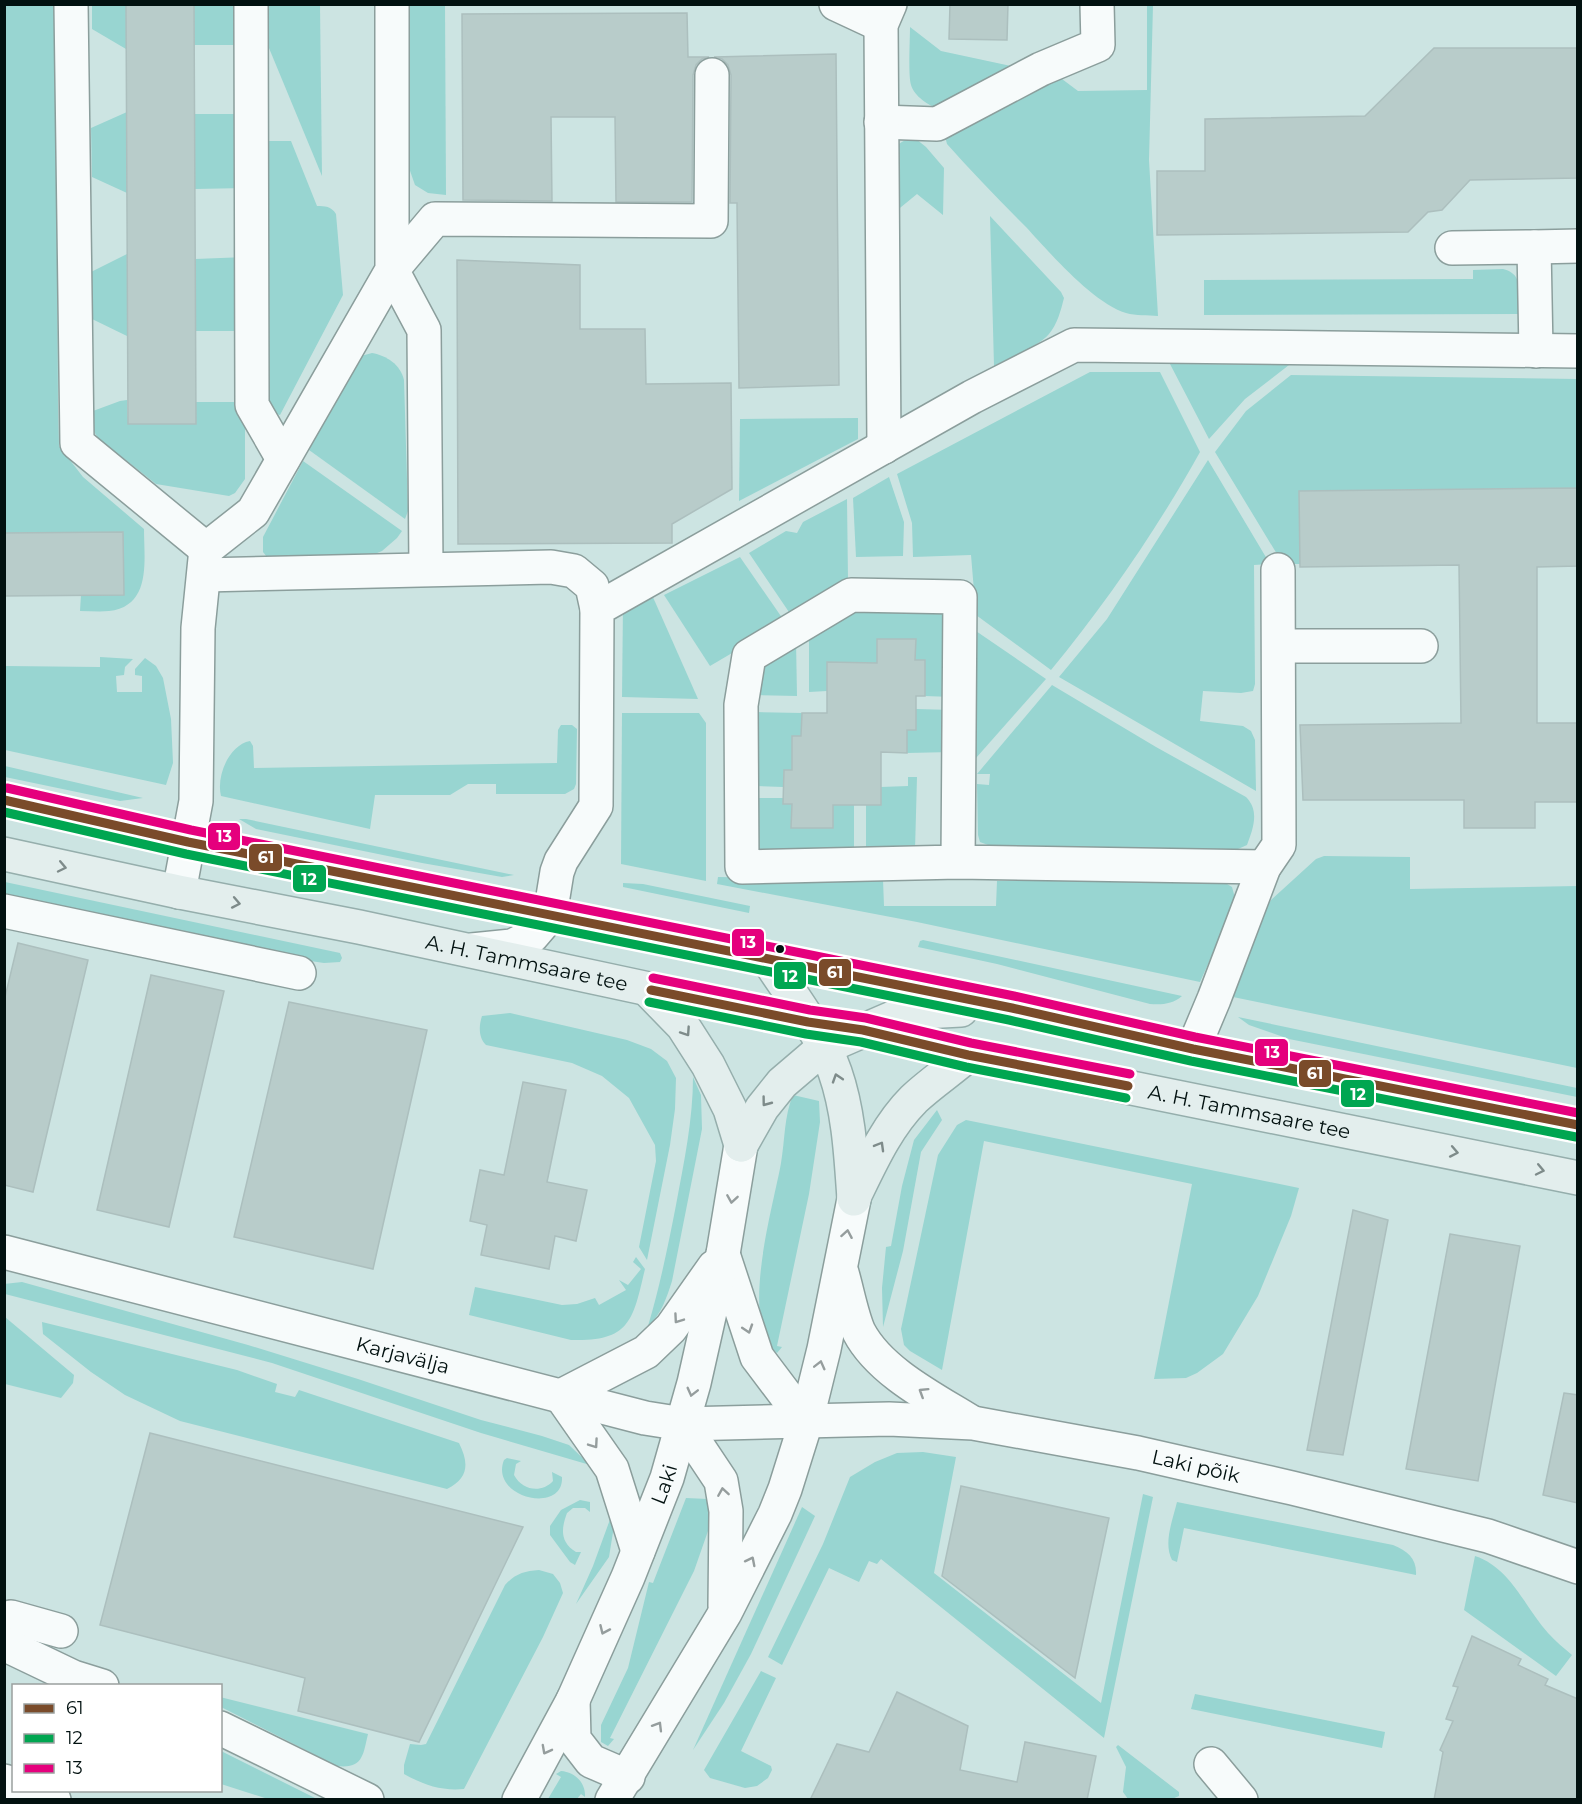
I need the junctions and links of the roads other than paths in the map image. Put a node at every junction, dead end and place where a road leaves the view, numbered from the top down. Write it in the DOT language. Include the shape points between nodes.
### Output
graph roads {
  1 [pos="71,4"];
  2 [pos="251,4"];
  3 [pos="392,4"];
  4 [pos="836,4"];
  5 [pos="1097,4"];
  6 [pos="886,14"];
  7 [pos="712,75"];
  8 [pos="881,122"];
  9 [pos="1578,246"];
  10 [pos="1534,247"];
  11 [pos="1452,248"];
  12 [pos="392,270"];
  13 [pos="1536,351"];
  14 [pos="1578,351"];
  15 [pos="884,447"];
  16 [pos="283,459"];
  17 [pos="205,562"];
  18 [pos="426,568"];
  19 [pos="1278,570"];
  20 [pos="597,609"];
  21 [pos="1279,646"];
  22 [pos="1421,646"];
  23 [pos="4,800"];
  24 [pos="188,842"];
  25 [pos="4,854"];
  26 [pos="958,862"];
  27 [pos="1264,867"];
  28 [pos="179,892"];
  29 [pos="4,911"];
  30 [pos="550,915"];
  31 [pos="472,950"];
  32 [pos="767,958"];
  33 [pos="299,973"];
  34 [pos="647,989"];
  35 [pos="1012,1008"];
  36 [pos="863,1030"];
  37 [pos="816,1035"];
  38 [pos="1193,1049"];
  39 [pos="968,1055"];
  40 [pos="1578,1125"];
  41 [pos="741,1145"];
  42 [pos="1578,1178"];
  43 [pos="854,1198"];
  44 [pos="4,1252"];
  45 [pos="723,1254"];
  46 [pos="840,1269"];
  47 [pos="561,1396"];
  48 [pos="806,1422"];
  49 [pos="973,1423"];
  50 [pos="683,1424"];
  51 [pos="638,1551"];
  52 [pos="1578,1567"];
  53 [pos="725,1614"];
  54 [pos="6,1626"];
  55 [pos="61,1631"];
  56 [pos="96,1684"];
  57 [pos="573,1700"];
  58 [pos="222,1729"];
  59 [pos="1212,1764"];
  60 [pos="620,1788"];
  61 [pos="33,1792"];
  62 [pos="54,1800"];
  63 [pos="367,1800"];
  64 [pos="519,1800"];
  65 [pos="1241,1800"];
  1 -- 17 [label="street" via="77,443"];
  2 -- 16 [label="street" via="252,405"];
  3 -- 12 [label="street"];
  4 -- 6 [label="street"];
  5 -- 8 [label="street" via="1098,45 1041,69 937,123"];
  6 -- 8 [label="street"];
  7 -- 12 [label="street" via="711,221 435,219"];
  8 -- 15 [label="street"];
  9 -- 10 [label="street"];
  10 -- 11 [label="street"];
  10 -- 13 [label="street"];
  12 -- 16 [label="street"];
  12 -- 18 [label="street" via="424,330"];
  13 -- 14 [label="street"];
  13 -- 15 [label="street" via="1074,345"];
  15 -- 20 [label="street"];
  16 -- 17 [label="street" via="253,512"];
  17 -- 18 [label="street"];
  17 -- 24 [label="street" via="198,628 196,801"];
  18 -- 20 [label="street" via="551,567 574,571 592,586"];
  19 -- 21 [label="street"];
  20 -- 30 [label="street" via="596,806 561,861"];
  21 -- 22 [label="street"];
  21 -- 27 [label="street" via="1279,845"];
  23 -- 24 [label="main road"];
  24 -- 28 [label="street"];
  24 -- 30 [label="main road"];
  25 -- 28 [label="main road, A. H. Tammsaare tee, one-way"];
  26 -- 26 [label="street" via="960,597 851,595 749,656 741,705 742,867"];
  26 -- 27 [label="street"];
  27 -- 38 [label="street"];
  28 -- 31 [label="main road, A. H. Tammsaare tee, one-way"];
  29 -- 33 [label="street"];
  30 -- 31 [label="street" via="532,936 512,946"];
  30 -- 32 [label="main road"];
  31 -- 34 [label="main road, A. H. Tammsaare tee"];
  32 -- 35 [label="main road"];
  32 -- 37 [label="main road"];
  34 -- 37 [label="main road, A. H. Tammsaare tee"];
  34 -- 41 [label="main road, one-way" via="683,1026 708,1065 730,1109"];
  35 -- 36 [label="main road" via="904,1013"];
  35 -- 38 [label="main road"];
  36 -- 37 [label="main road"];
  36 -- 39 [label="main road, A. H. Tammsaare tee"];
  37 -- 41 [label="main road, one-way" via="762,1108"];
  43 -- 37 [label="main road, one-way" via="841,1090"];
  38 -- 40 [label="main road"];
  39 -- 42 [label="main road, A. H. Tammsaare tee, one-way"];
  43 -- 39 [label="main road, one-way" via="896,1120 915,1098"];
  41 -- 45 [label="street, Laki, one-way"];
  46 -- 43 [label="street, one-way"];
  44 -- 47 [label="street, Karjavälja"];
  45 -- 47 [label="street, one-way" via="671,1328 646,1352"];
  45 -- 48 [label="street, one-way" via="757,1357"];
  45 -- 50 [label="street, Laki, one-way"];
  48 -- 46 [label="street, one-way"];
  49 -- 46 [label="street, one-way" via="898,1376 881,1360 859,1332"];
  47 -- 50 [label="street, Karjavälja"];
  47 -- 51 [label="street, one-way" via="612,1469"];
  48 -- 49 [label="street, Laki põik" via="889,1419"];
  48 -- 50 [label="street, Karjavälja"];
  53 -- 48 [label="street, one-way" via="775,1514"];
  49 -- 52 [label="street, Laki põik" via="1138,1453 1292,1488 1488,1536"];
  50 -- 51 [label="street, Laki"];
  53 -- 50 [label="street, one-way" via="726,1511 721,1481"];
  51 -- 57 [label="street, Laki, one-way"];
  60 -- 53 [label="street, one-way"];
  54 -- 55 [label="street"];
  54 -- 56 [label="street" via="73,1677"];
  57 -- 60 [label="street" via="574,1739"];
  57 -- 64 [label="street, Laki, one-way"];
  58 -- 63 [label="street"];
  59 -- 65 [label="street"];
  61 -- 62 [label="street"];
}
